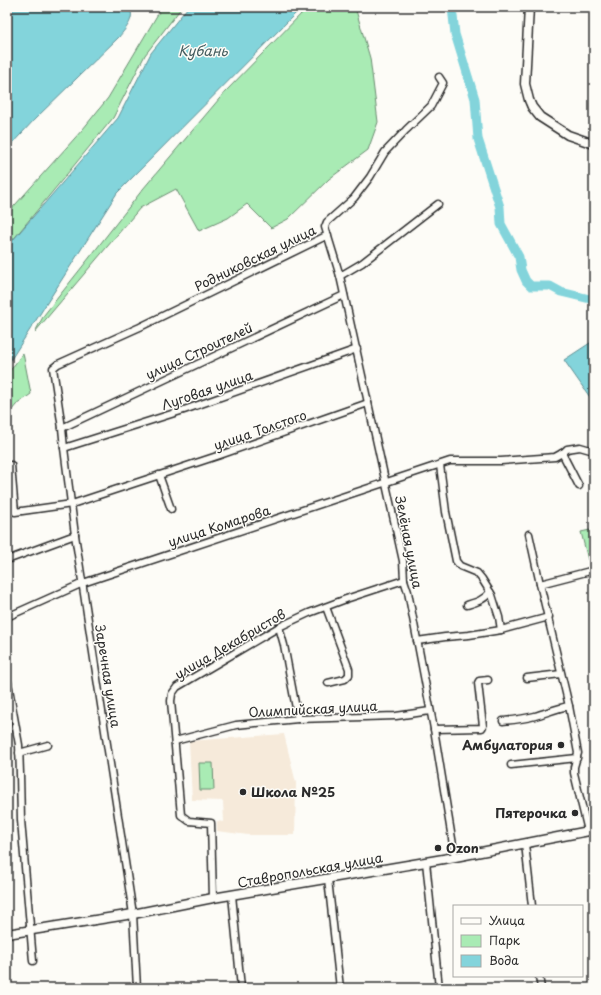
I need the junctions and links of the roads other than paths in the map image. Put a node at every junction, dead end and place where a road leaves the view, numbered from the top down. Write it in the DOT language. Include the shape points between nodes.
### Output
graph roads {
  1 [pos="529,7"];
  2 [pos="439,78"];
  3 [pos="594,144"];
  4 [pos="438,204"];
  5 [pos="328,235"];
  6 [pos="340,276"];
  7 [pos="344,294"];
  8 [pos="357,349"];
  9 [pos="53,368"];
  10 [pos="368,403"];
  11 [pos="62,428"];
  12 [pos="64,448"];
  13 [pos="594,451"];
  14 [pos="562,453"];
  15 [pos="11,465"];
  16 [pos="440,465"];
  17 [pos="159,475"];
  18 [pos="386,482"];
  19 [pos="579,486"];
  20 [pos="72,504"];
  21 [pos="14,505"];
  22 [pos="7,506"];
  23 [pos="172,509"];
  24 [pos="528,534"];
  25 [pos="75,535"];
  26 [pos="7,560"];
  27 [pos="594,570"];
  28 [pos="404,580"];
  29 [pos="83,583"];
  30 [pos="540,584"];
  31 [pos="490,592"];
  32 [pos="467,604"];
  33 [pos="326,607"];
  34 [pos="7,617"];
  35 [pos="548,617"];
  36 [pos="279,627"];
  37 [pos="501,630"];
  38 [pos="417,641"];
  39 [pos="561,674"];
  40 [pos="7,677"];
  41 [pos="527,678"];
  42 [pos="488,680"];
  43 [pos="328,683"];
  44 [pos="569,706"];
  45 [pos="430,711"];
  46 [pos="298,719"];
  47 [pos="503,721"];
  48 [pos="434,729"];
  49 [pos="175,741"];
  50 [pos="48,745"];
  51 [pos="19,752"];
  52 [pos="577,758"];
  53 [pos="511,765"];
  54 [pos="591,831"];
  55 [pos="525,844"];
  56 [pos="455,857"];
  57 [pos="426,862"];
  58 [pos="328,879"];
  59 [pos="232,895"];
  60 [pos="213,898"];
  61 [pos="532,905"];
  62 [pos="133,914"];
  63 [pos="30,931"];
  64 [pos="7,934"];
  65 [pos="33,961"];
  66 [pos="540,977"];
  67 [pos="138,988"];
  68 [pos="241,988"];
  69 [pos="340,988"];
  70 [pos="439,988"];
  71 [pos="541,988"];
  1 -- 3 [label="main road" via="525,84 532,107 540,117 568,135"];
  2 -- 5 [label="street, Родниковская улица" via="443,83 431,106 384,152 354,198 327,222 325,227"];
  4 -- 6 [label="street" via="362,263"];
  5 -- 6 [label="street, Зелёная улица"];
  5 -- 9 [label="street, Родниковская улица"];
  6 -- 7 [label="street, Зелёная улица"];
  7 -- 8 [label="street, Зелёная улица"];
  7 -- 11 [label="street, улица Строителей"];
  8 -- 10 [label="street, Зелёная улица"];
  8 -- 12 [label="street, Луговая улица" via="184,410"];
  9 -- 11 [label="street, Заречная улица"];
  10 -- 17 [label="street, улица Толстого"];
  10 -- 18 [label="street, Зелёная улица"];
  11 -- 12 [label="street, Заречная улица"];
  12 -- 20 [label="street, Заречная улица"];
  13 -- 14 [label="street, улица Комарова" via="580,447"];
  14 -- 16 [label="street, улица Комарова" via="555,457 450,462"];
  14 -- 19 [label="street"];
  15 -- 21 [label="street"];
  16 -- 18 [label="street, улица Комарова"];
  16 -- 31 [label="street" via="456,561 460,566 477,573"];
  17 -- 20 [label="street, улица Толстого"];
  17 -- 23 [label="street"];
  18 -- 28 [label="street, Зелёная улица" via="403,561"];
  18 -- 29 [label="street, улица Комарова"];
  20 -- 21 [label="street, улица Толстого" via="15,512"];
  20 -- 25 [label="street, Заречная улица"];
  21 -- 22 [label="street"];
  24 -- 30 [label="street"];
  25 -- 26 [label="street"];
  25 -- 29 [label="street, Заречная улица"];
  27 -- 30 [label="street"];
  28 -- 33 [label="street, улица Декабристов"];
  28 -- 38 [label="street, Зелёная улица"];
  29 -- 34 [label="street, улица Комарова"];
  29 -- 62 [label="street, Заречная улица"];
  30 -- 35 [label="street"];
  31 -- 32 [label="street" via="482,600"];
  31 -- 37 [label="street"];
  33 -- 36 [label="street, улица Декабристов"];
  33 -- 43 [label="street" via="350,669 350,675 345,679"];
  35 -- 37 [label="street"];
  35 -- 39 [label="street"];
  36 -- 46 [label="street"];
  36 -- 49 [label="street, улица Декабристов" via="177,687 171,701"];
  37 -- 38 [label="street"];
  38 -- 45 [label="street, Зелёная улица"];
  39 -- 41 [label="street"];
  39 -- 44 [label="street"];
  40 -- 51 [label="street"];
  42 -- 48 [label="street" via="478,683 482,728"];
  44 -- 47 [label="street" via="536,716"];
  44 -- 52 [label="street"];
  45 -- 46 [label="street, Олимпийская улица" via="396,716"];
  45 -- 48 [label="street, Зелёная улица"];
  46 -- 49 [label="street, Олимпийская улица" via="236,725"];
  48 -- 56 [label="street, Зелёная улица"];
  49 -- 60 [label="street, улица Декабристов" via="182,815 189,821 211,823"];
  50 -- 51 [label="street"];
  51 -- 63 [label="street" via="21,820"];
  52 -- 53 [label="street"];
  52 -- 54 [label="street" via="574,773"];
  54 -- 55 [label="main road, Ставропольская улица"];
  55 -- 56 [label="main road, Ставропольская улица"];
  55 -- 61 [label="street"];
  56 -- 57 [label="main road, Ставропольская улица"];
  57 -- 58 [label="main road, Ставропольская улица"];
  57 -- 70 [label="street"];
  58 -- 59 [label="main road, Ставропольская улица"];
  58 -- 69 [label="street"];
  59 -- 60 [label="main road, Ставропольская улица"];
  59 -- 68 [label="street"];
  60 -- 62 [label="main road, Ставропольская улица"];
  62 -- 63 [label="main road, Ставропольская улица"];
  62 -- 67 [label="street, Заречная улица"];
  63 -- 64 [label="main road, Ставропольская улица"];
  63 -- 65 [label="street"];
  66 -- 71 [label="street"];
}
